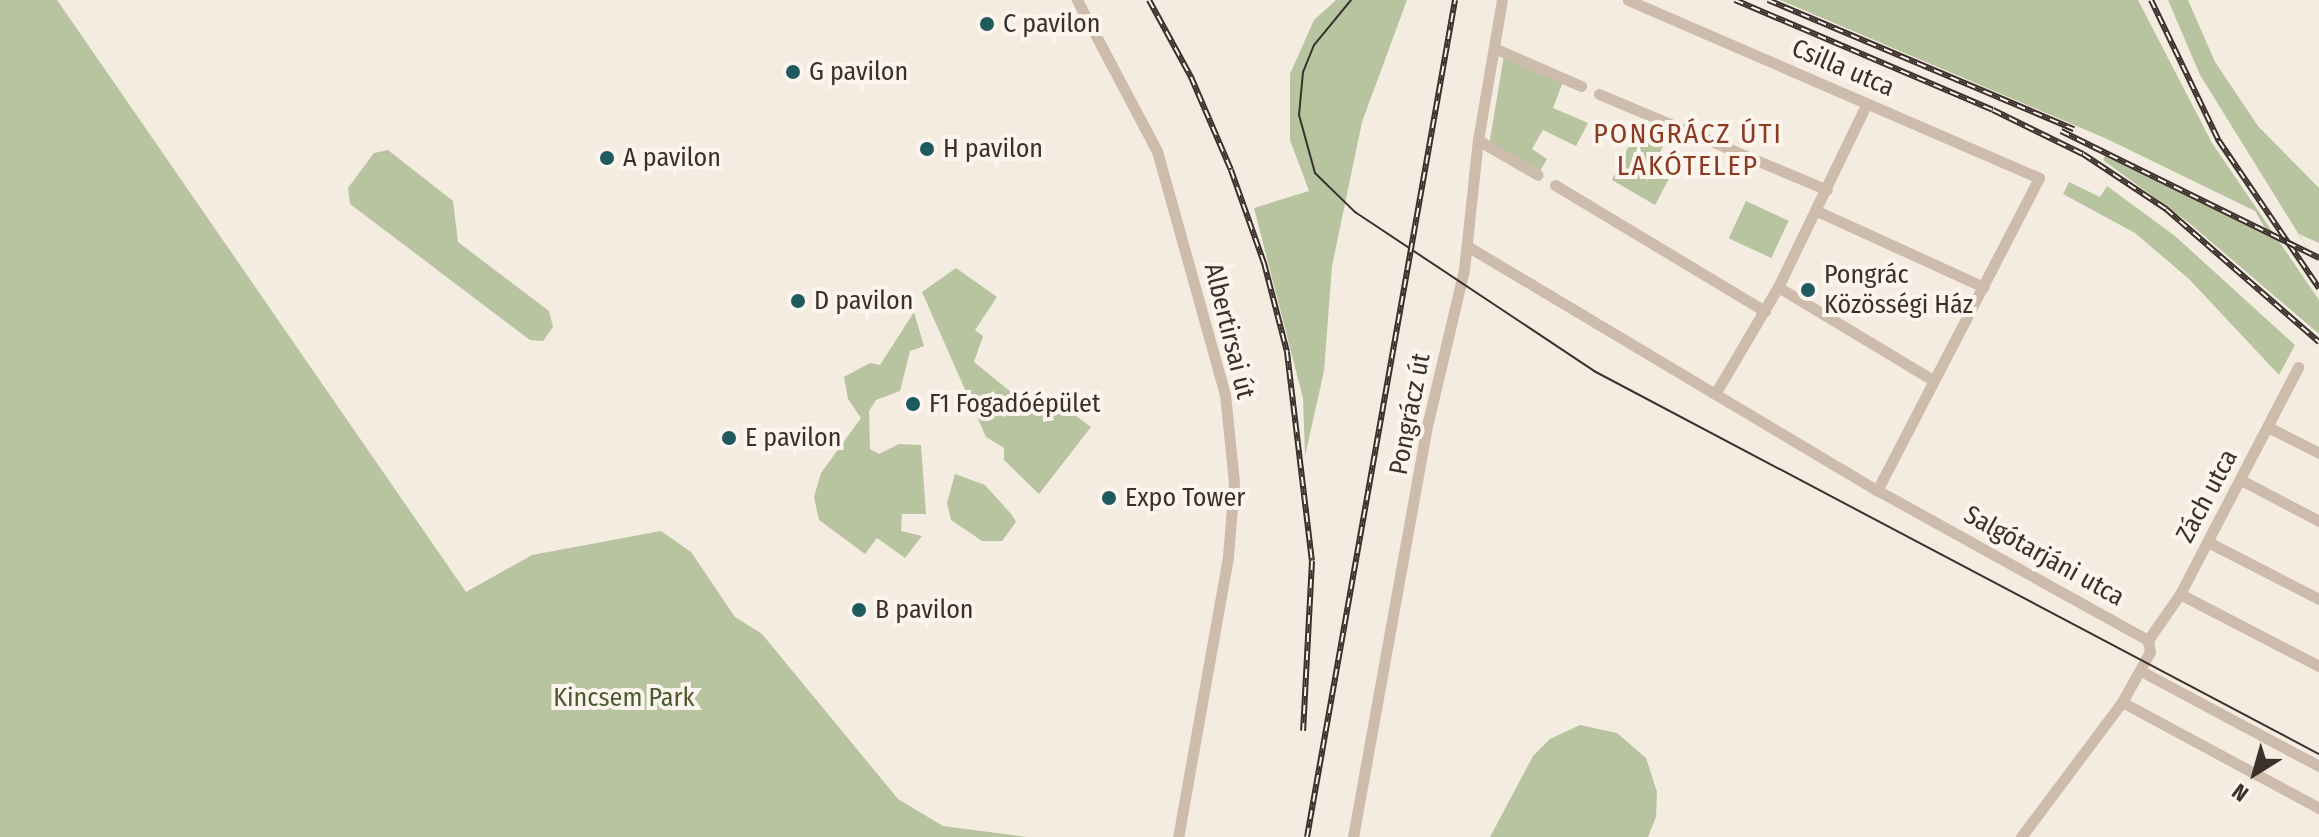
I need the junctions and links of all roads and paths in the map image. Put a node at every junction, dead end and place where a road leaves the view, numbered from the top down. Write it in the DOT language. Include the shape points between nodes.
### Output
graph roads {
  1 [pos="1077,0"];
  2 [pos="1502,0"];
  3 [pos="1628,0"];
  4 [pos="1494,48"];
  5 [pos="1581,86"];
  6 [pos="1599,94"];
  7 [pos="1867,103"];
  8 [pos="1478,140"];
  9 [pos="1538,175"];
  10 [pos="1556,186"];
  11 [pos="1827,190"];
  12 [pos="1817,211"];
  13 [pos="1467,246"];
  14 [pos="1778,287"];
  15 [pos="1984,287"];
  16 [pos="1765,311"];
  17 [pos="2298,367"];
  18 [pos="1933,380"];
  19 [pos="1715,394"];
  20 [pos="2268,427"];
  21 [pos="2319,453"];
  22 [pos="2241,480"];
  23 [pos="1877,490"];
  24 [pos="2319,521"];
  25 [pos="2208,542"];
  26 [pos="2180,594"];
  27 [pos="2319,599"];
  28 [pos="2148,640"];
  29 [pos="2319,666"];
  30 [pos="2141,671"];
  31 [pos="2122,702"];
  32 [pos="2319,766"];
  33 [pos="2319,808"];
  34 [pos="1178,837"];
  35 [pos="1353,837"];
  36 [pos="2021,837"];
  1 -- 34 [label="street, Albertirsai út" via="1157,151 1225,394 1234,482 1228,557"];
  2 -- 4 [label="street, Pongrácz út"];
  3 -- 7 [label="street, Csilla utca"];
  4 -- 5 [label="street"];
  4 -- 8 [label="street, Pongrácz út"];
  6 -- 11 [label="street"];
  7 -- 11 [label="street"];
  7 -- 15 [label="street, Csilla utca" via="2039,178"];
  8 -- 9 [label="street"];
  8 -- 13 [label="street, Pongrácz út"];
  10 -- 16 [label="street"];
  11 -- 12 [label="street"];
  12 -- 14 [label="street"];
  12 -- 15 [label="street"];
  13 -- 19 [label="street, Salgótarjáni utca"];
  13 -- 35 [label="street, Pongrácz út" via="1428,422"];
  14 -- 16 [label="street"];
  14 -- 18 [label="street"];
  15 -- 18 [label="street"];
  16 -- 19 [label="street"];
  17 -- 20 [label="street, Zách utca"];
  18 -- 23 [label="street"];
  19 -- 23 [label="street, Salgótarjáni utca"];
  20 -- 21 [label="street"];
  20 -- 22 [label="street, Zách utca"];
  22 -- 24 [label="street"];
  22 -- 25 [label="street, Zách utca"];
  23 -- 28 [label="street, Salgótarjáni utca"];
  25 -- 26 [label="street, Zách utca"];
  25 -- 27 [label="street"];
  26 -- 28 [label="street, Zách utca"];
  26 -- 29 [label="street"];
  28 -- 30 [label="street" via="2150,652"];
  30 -- 31 [label="street"];
  30 -- 32 [label="street"];
  31 -- 33 [label="street"];
  31 -- 36 [label="street"];
}
